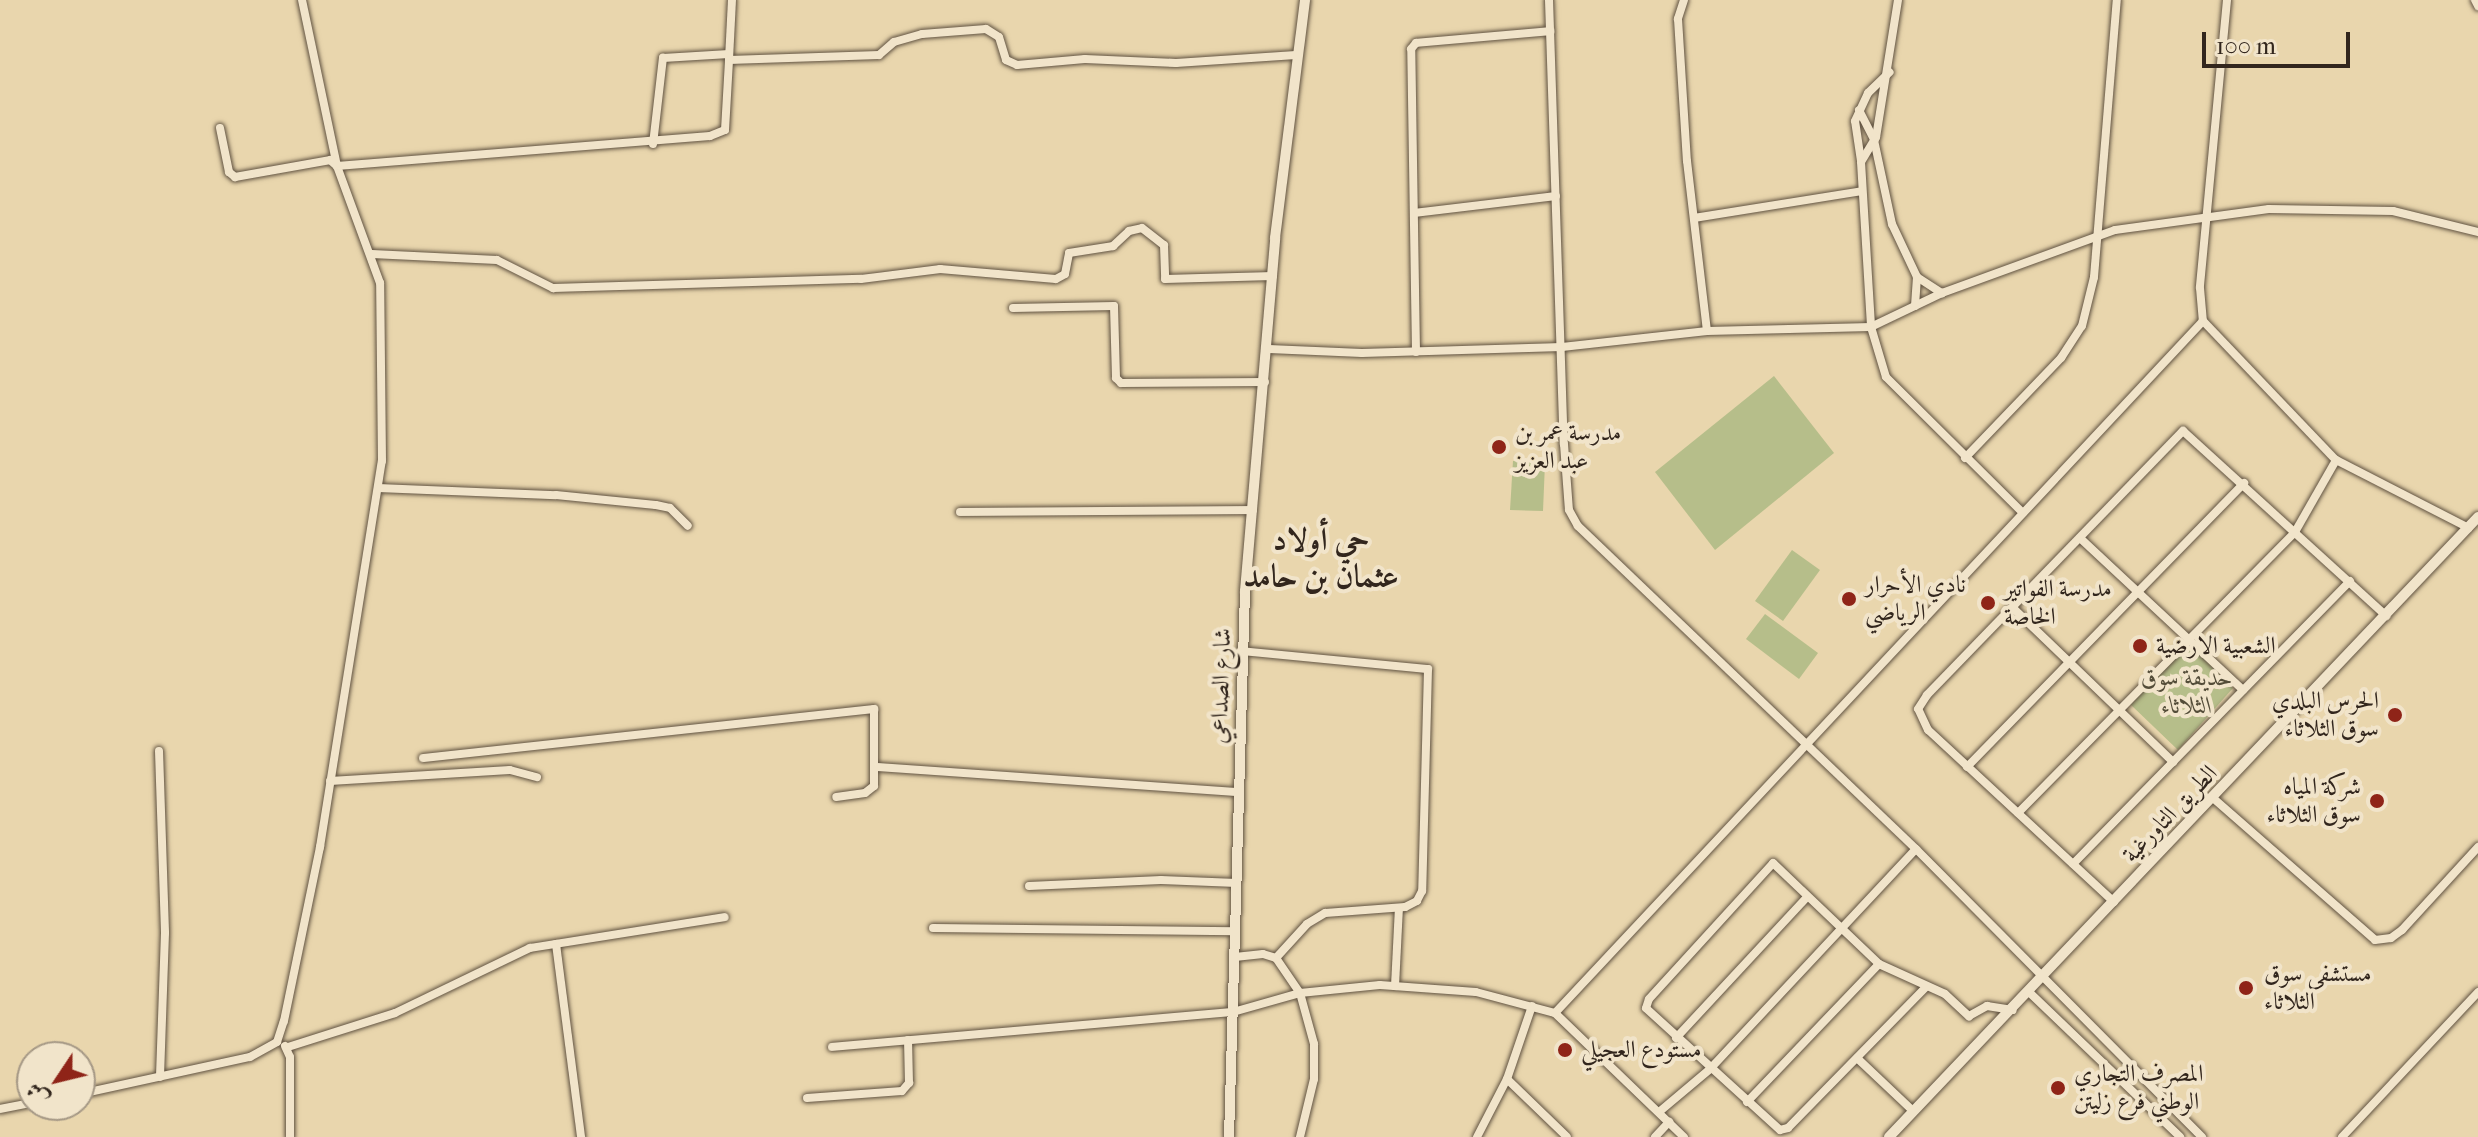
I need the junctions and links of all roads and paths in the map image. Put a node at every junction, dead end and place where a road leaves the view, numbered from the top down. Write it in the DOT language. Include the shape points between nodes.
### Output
graph roads {
  1 [pos="302,0"];
  2 [pos="732,0"];
  3 [pos="1305,0"];
  4 [pos="1549,0"];
  5 [pos="1684,0"];
  6 [pos="1898,0"];
  7 [pos="2117,0"];
  8 [pos="2227,0"];
  9 [pos="2475,0"];
  10 [pos="2478,6"];
  11 [pos="1550,31"];
  12 [pos="1296,55"];
  13 [pos="729,57"];
  14 [pos="1890,72"];
  15 [pos="1859,110"];
  16 [pos="220,128"];
  17 [pos="1874,140"];
  18 [pos="653,144"];
  19 [pos="1861,162"];
  20 [pos="337,166"];
  21 [pos="1862,191"];
  22 [pos="1556,196"];
  23 [pos="1414,213"];
  24 [pos="2207,216"];
  25 [pos="1694,218"];
  26 [pos="2478,232"];
  27 [pos="2095,239"];
  28 [pos="372,254"];
  29 [pos="1273,276"];
  30 [pos="1917,277"];
  31 [pos="1942,293"];
  32 [pos="1915,306"];
  33 [pos="1013,308"];
  34 [pos="2203,321"];
  35 [pos="1871,327"];
  36 [pos="1707,331"];
  37 [pos="1562,347"];
  38 [pos="1269,349"];
  39 [pos="1416,352"];
  40 [pos="1265,382"];
  41 [pos="1965,458"];
  42 [pos="2336,460"];
  43 [pos="2244,483"];
  44 [pos="378,488"];
  45 [pos="1253,510"];
  46 [pos="960,512"];
  47 [pos="2023,513"];
  48 [pos="2478,517"];
  49 [pos="688,526"];
  50 [pos="2469,528"];
  51 [pos="2295,532"];
  52 [pos="2080,538"];
  53 [pos="2350,581"];
  54 [pos="2138,592"];
  55 [pos="2014,609"];
  56 [pos="2386,616"];
  57 [pos="2187,640"];
  58 [pos="1241,651"];
  59 [pos="2069,662"];
  60 [pos="2243,690"];
  61 [pos="2120,711"];
  62 [pos="1807,743"];
  63 [pos="159,751"];
  64 [pos="423,758"];
  65 [pos="2173,762"];
  66 [pos="878,767"];
  67 [pos="1967,767"];
  68 [pos="537,777"];
  69 [pos="330,781"];
  70 [pos="1239,792"];
  71 [pos="836,797"];
  72 [pos="2213,798"];
  73 [pos="2018,813"];
  74 [pos="2478,847"];
  75 [pos="1916,849"];
  76 [pos="2073,864"];
  77 [pos="1237,883"];
  78 [pos="1029,886"];
  79 [pos="1807,897"];
  80 [pos="2114,902"];
  81 [pos="1399,908"];
  82 [pos="725,917"];
  83 [pos="933,928"];
  84 [pos="1839,930"];
  85 [pos="1236,931"];
  86 [pos="556,944"];
  87 [pos="1235,957"];
  88 [pos="1276,958"];
  89 [pos="1879,964"];
  90 [pos="2043,978"];
  91 [pos="1395,986"];
  92 [pos="1926,987"];
  93 [pos="2478,992"];
  94 [pos="1300,993"];
  95 [pos="2030,993"];
  96 [pos="1532,1006"];
  97 [pos="2014,1010"];
  98 [pos="1233,1012"];
  99 [pos="1555,1013"];
  100 [pos="1676,1038"];
  101 [pos="908,1040"];
  102 [pos="277,1042"];
  103 [pos="288,1047"];
  104 [pos="832,1047"];
  105 [pos="1857,1058"];
  106 [pos="1710,1069"];
  107 [pos="160,1077"];
  108 [pos="1507,1079"];
  109 [pos="96,1091"];
  110 [pos="807,1098"];
  111 [pos="1747,1102"];
  112 [pos="1913,1111"];
  113 [pos="1659,1112"];
  114 [pos="1669,1122"];
  115 [pos="290,1137"];
  116 [pos="581,1137"];
  117 [pos="1229,1137"];
  118 [pos="1300,1137"];
  119 [pos="1477,1137"];
  120 [pos="1567,1137"];
  121 [pos="1655,1137"];
  122 [pos="1684,1137"];
  123 [pos="1889,1137"];
  124 [pos="2180,1137"];
  125 [pos="2202,1137"];
  126 [pos="2342,1137"];
  1 -- 20 [label="street"];
  2 -- 13 [label="street"];
  3 -- 12 [label="street, شارع الصداعي"];
  4 -- 11 [label="street"];
  5 -- 25 [label="street" via="1678,19"];
  6 -- 14 [label="street"];
  7 -- 27 [label="street"];
  8 -- 24 [label="street"];
  9 -- 10 [label="street"];
  11 -- 22 [label="street"];
  11 -- 23 [label="street" via="1413,45"];
  12 -- 13 [label="street" via="1017,65 1006,60 999,37 986,29 903,38 879,55"];
  12 -- 29 [label="street, شارع الصداعي"];
  13 -- 18 [label="street" via="725,130"];
  13 -- 18 [label="street" via="663,58"];
  14 -- 15 [label="street" via="1876,82"];
  14 -- 17 [label="street"];
  15 -- 17 [label="street"];
  15 -- 19 [label="street" via="1855,121"];
  16 -- 20 [label="street" via="229,172 235,177 330,160"];
  17 -- 19 [label="street"];
  17 -- 30 [label="street" via="1885,202"];
  18 -- 20 [label="street"];
  19 -- 21 [label="street"];
  20 -- 28 [label="street"];
  21 -- 25 [label="street"];
  21 -- 35 [label="street"];
  22 -- 23 [label="street"];
  22 -- 37 [label="street"];
  23 -- 39 [label="street"];
  24 -- 26 [label="street" via="2269,209 2393,211"];
  24 -- 27 [label="street" via="2115,230"];
  24 -- 34 [label="street" via="2200,288"];
  25 -- 36 [label="street"];
  27 -- 31 [label="street"];
  27 -- 41 [label="street" via="2094,277 2082,326 2061,358"];
  28 -- 29 [label="street" via="497,260 553,288 871,278 940,269 1056,279 1065,274 1069,253 1113,246 1129,231 1142,228 1164,245 1165,279"];
  28 -- 44 [label="street" via="380,283 384,365"];
  29 -- 38 [label="street, شارع الصداعي"];
  30 -- 31 [label="street"];
  30 -- 32 [label="street"];
  31 -- 32 [label="street"];
  32 -- 35 [label="street"];
  33 -- 40 [label="street" via="1114,306 1116,378 1121,383"];
  34 -- 42 [label="street"];
  34 -- 47 [label="street"];
  35 -- 36 [label="street"];
  35 -- 41 [label="street" via="1886,377"];
  36 -- 37 [label="street"];
  37 -- 39 [label="street"];
  37 -- 62 [label="street" via="1569,510 1578,526"];
  38 -- 39 [label="street"];
  38 -- 40 [label="street, شارع الصداعي"];
  40 -- 45 [label="street, شارع الصداعي"];
  41 -- 47 [label="street"];
  42 -- 50 [label="street"];
  42 -- 51 [label="street"];
  43 -- 51 [label="street"];
  43 -- 52 [label="street" via="2183,431"];
  43 -- 54 [label="street"];
  44 -- 49 [label="street" via="529,493 656,505 670,508"];
  44 -- 69 [label="street"];
  45 -- 46 [label="street"];
  45 -- 58 [label="street, شارع الصداعي"];
  47 -- 62 [label="street"];
  48 -- 50 [label="street, الطريق التاورغية"];
  50 -- 56 [label="street, الطريق التاورغية"];
  51 -- 53 [label="street"];
  51 -- 57 [label="street"];
  52 -- 54 [label="street"];
  52 -- 55 [label="street"];
  53 -- 56 [label="street"];
  53 -- 60 [label="street"];
  54 -- 57 [label="street"];
  54 -- 59 [label="street"];
  55 -- 59 [label="street"];
  55 -- 67 [label="street" via="1918,709 1928,730"];
  56 -- 72 [label="street, الطريق التاورغية"];
  57 -- 60 [label="street"];
  57 -- 61 [label="street"];
  58 -- 70 [label="street, شارع الصداعي"];
  58 -- 81 [label="street" via="1428,669 1422,891 1417,901"];
  59 -- 61 [label="street"];
  59 -- 67 [label="street"];
  60 -- 65 [label="street"];
  61 -- 65 [label="street"];
  61 -- 73 [label="street"];
  62 -- 75 [label="street"];
  62 -- 99 [label="street"];
  63 -- 107 [label="street" via="165,933"];
  64 -- 66 [label="street" via="874,709"];
  65 -- 76 [label="street"];
  66 -- 70 [label="street"];
  66 -- 71 [label="street" via="871,790"];
  67 -- 73 [label="street"];
  68 -- 69 [label="street" via="510,770"];
  69 -- 102 [label="street"];
  70 -- 77 [label="street, شارع الصداعي"];
  72 -- 74 [label="street" via="2375,940 2402,930"];
  72 -- 80 [label="street, الطريق التاورغية"];
  73 -- 76 [label="street"];
  75 -- 84 [label="street"];
  75 -- 90 [label="street"];
  76 -- 80 [label="street"];
  77 -- 78 [label="street" via="1161,880"];
  77 -- 85 [label="street, شارع الصداعي"];
  79 -- 84 [label="street"];
  79 -- 100 [label="street"];
  79 -- 100 [label="street" via="1773,863 1649,999 1650,1015"];
  80 -- 90 [label="street, الطريق التاورغية"];
  81 -- 88 [label="street" via="1325,913 1307,924"];
  81 -- 91 [label="street"];
  82 -- 86 [label="street"];
  83 -- 85 [label="street"];
  84 -- 89 [label="street"];
  84 -- 106 [label="street"];
  85 -- 87 [label="street, شارع الصداعي"];
  86 -- 103 [label="street" via="514,954 395,1013"];
  86 -- 116 [label="street"];
  87 -- 88 [label="street"];
  87 -- 98 [label="street, شارع الصداعي"];
  88 -- 94 [label="street"];
  89 -- 92 [label="street"];
  89 -- 111 [label="street"];
  90 -- 95 [label="street, الطريق التاورغية"];
  90 -- 125 [label="street"];
  91 -- 94 [label="street" via="1341,985"];
  91 -- 96 [label="street" via="1476,992"];
  92 -- 97 [label="street" via="1945,994 1969,1016 1987,1006"];
  92 -- 105 [label="street"];
  93 -- 126 [label="street"];
  94 -- 98 [label="street"];
  94 -- 118 [label="street" via="1314,1044 1314,1079"];
  95 -- 97 [label="street, الطريق التاورغية"];
  95 -- 124 [label="street"];
  96 -- 99 [label="street"];
  96 -- 108 [label="street"];
  97 -- 112 [label="street, الطريق التاورغية"];
  98 -- 101 [label="street"];
  98 -- 117 [label="street, شارع الصداعي"];
  99 -- 113 [label="street"];
  100 -- 106 [label="street"];
  101 -- 104 [label="street"];
  101 -- 110 [label="street" via="907,1088"];
  102 -- 103 [label="street"];
  102 -- 107 [label="street" via="250,1057"];
  103 -- 115 [label="street"];
  105 -- 111 [label="street" via="1788,1128 1780,1130"];
  105 -- 112 [label="street"];
  106 -- 111 [label="street"];
  106 -- 113 [label="street"];
  107 -- 109 [label="street"];
  108 -- 119 [label="street"];
  108 -- 120 [label="street"];
  112 -- 123 [label="street, الطريق التاورغية"];
  113 -- 114 [label="street"];
  114 -- 121 [label="street"];
  114 -- 122 [label="street"];
}
